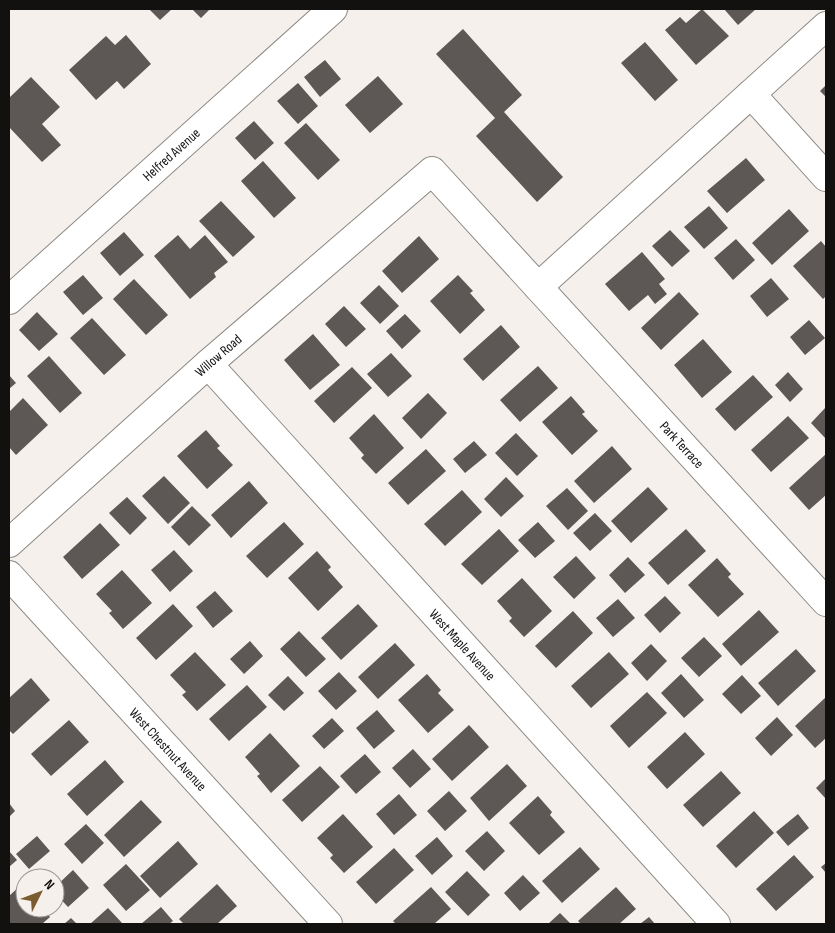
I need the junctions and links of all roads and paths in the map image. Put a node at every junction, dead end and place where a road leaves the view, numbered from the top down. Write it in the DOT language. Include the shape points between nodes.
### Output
graph roads {
  1 [pos="333,9"];
  2 [pos="826,26"];
  3 [pos="751,94"];
  4 [pos="432,171"];
  5 [pos="826,177"];
  6 [pos="538,287"];
  7 [pos="9,300"];
  8 [pos="208,364"];
  9 [pos="9,543"];
  10 [pos="9,575"];
  11 [pos="826,602"];
  12 [pos="328,924"];
  13 [pos="716,924"];
  1 -- 7 [label="street, Helfred Avenue"];
  2 -- 3 [label="street"];
  3 -- 5 [label="street"];
  3 -- 6 [label="street"];
  4 -- 6 [label="street, Park Terrace"];
  4 -- 8 [label="street, Willow Road"];
  6 -- 11 [label="street, Park Terrace"];
  8 -- 9 [label="street, Willow Road"];
  8 -- 13 [label="street, West Maple Avenue"];
  10 -- 12 [label="street, West Chestnut Avenue"];
}
